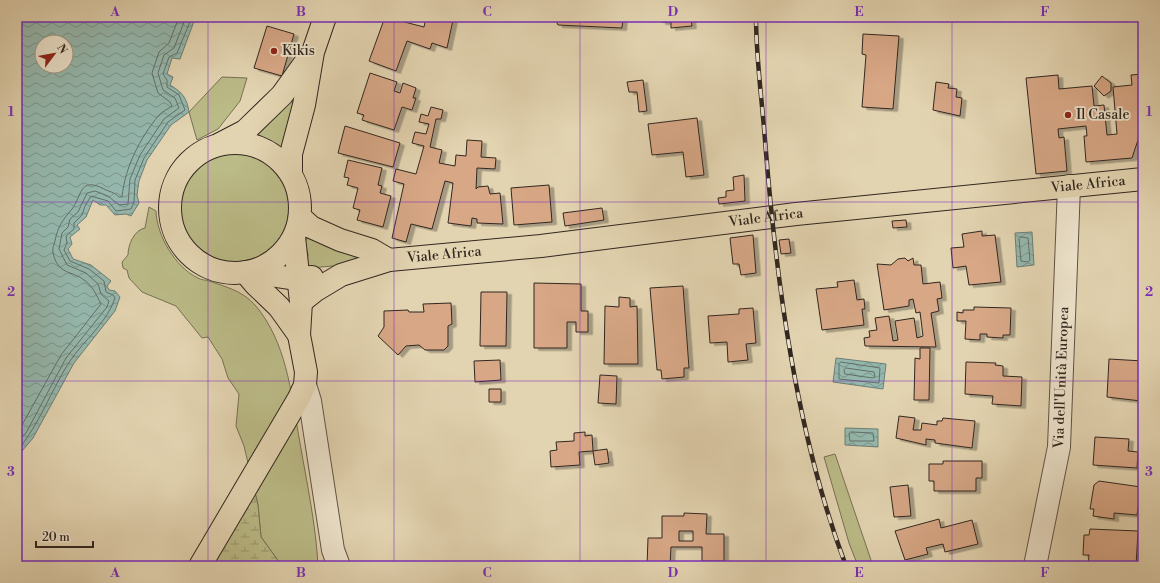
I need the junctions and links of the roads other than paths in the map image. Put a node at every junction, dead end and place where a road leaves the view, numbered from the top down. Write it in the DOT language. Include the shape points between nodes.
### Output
graph roads {
  1 [pos="325,17"];
  2 [pos="313,52"];
  3 [pos="219,145"];
  4 [pos="291,174"];
  5 [pos="1143,178"];
  6 [pos="1069,186"];
  7 [pos="300,217"];
  8 [pos="294,238"];
  9 [pos="389,260"];
  10 [pos="248,272"];
  11 [pos="341,275"];
  12 [pos="298,278"];
  13 [pos="301,302"];
  14 [pos="299,335"];
  15 [pos="305,385"];
  16 [pos="200,566"];
  17 [pos="339,566"];
  18 [pos="1035,566"];
  1 -- 2 [label="main road"];
  2 -- 3 [label="main road" via="282,95 245,131"];
  2 -- 4 [label="main road" via="304,105 291,154"];
  3 -- 4 [label="main road" via="240,143 260,148 277,159"];
  3 -- 10 [label="main road" via="203,151 189,161 179,175 172,191 172,226 179,242 204,266 220,272"];
  4 -- 7 [label="main road" via="299,195"];
  5 -- 6 [label="main road, Viale Africa"];
  6 -- 9 [label="main road, Viale Africa" via="771,217 541,246"];
  6 -- 18 [label="street, Via dell'Unità Europea" via="1059,448"];
  7 -- 8 [label="main road"];
  7 -- 9 [label="main road, Viale Africa" via="311,227 372,250"];
  8 -- 10 [label="main road" via="280,256 260,269"];
  8 -- 12 [label="main road"];
  9 -- 11 [label="main road, Viale Africa"];
  10 -- 12 [label="main road, Viale Africa"];
  10 -- 14 [label="main road" via="255,284 278,307"];
  11 -- 12 [label="main road, Viale Africa"];
  11 -- 13 [label="main road, Viale Africa"];
  12 -- 13 [label="main road"];
  13 -- 14 [label="main road"];
  14 -- 15 [label="main road" via="306,372"];
  15 -- 16 [label="main road"];
  15 -- 17 [label="street" via="310,401 333,550"];
}
